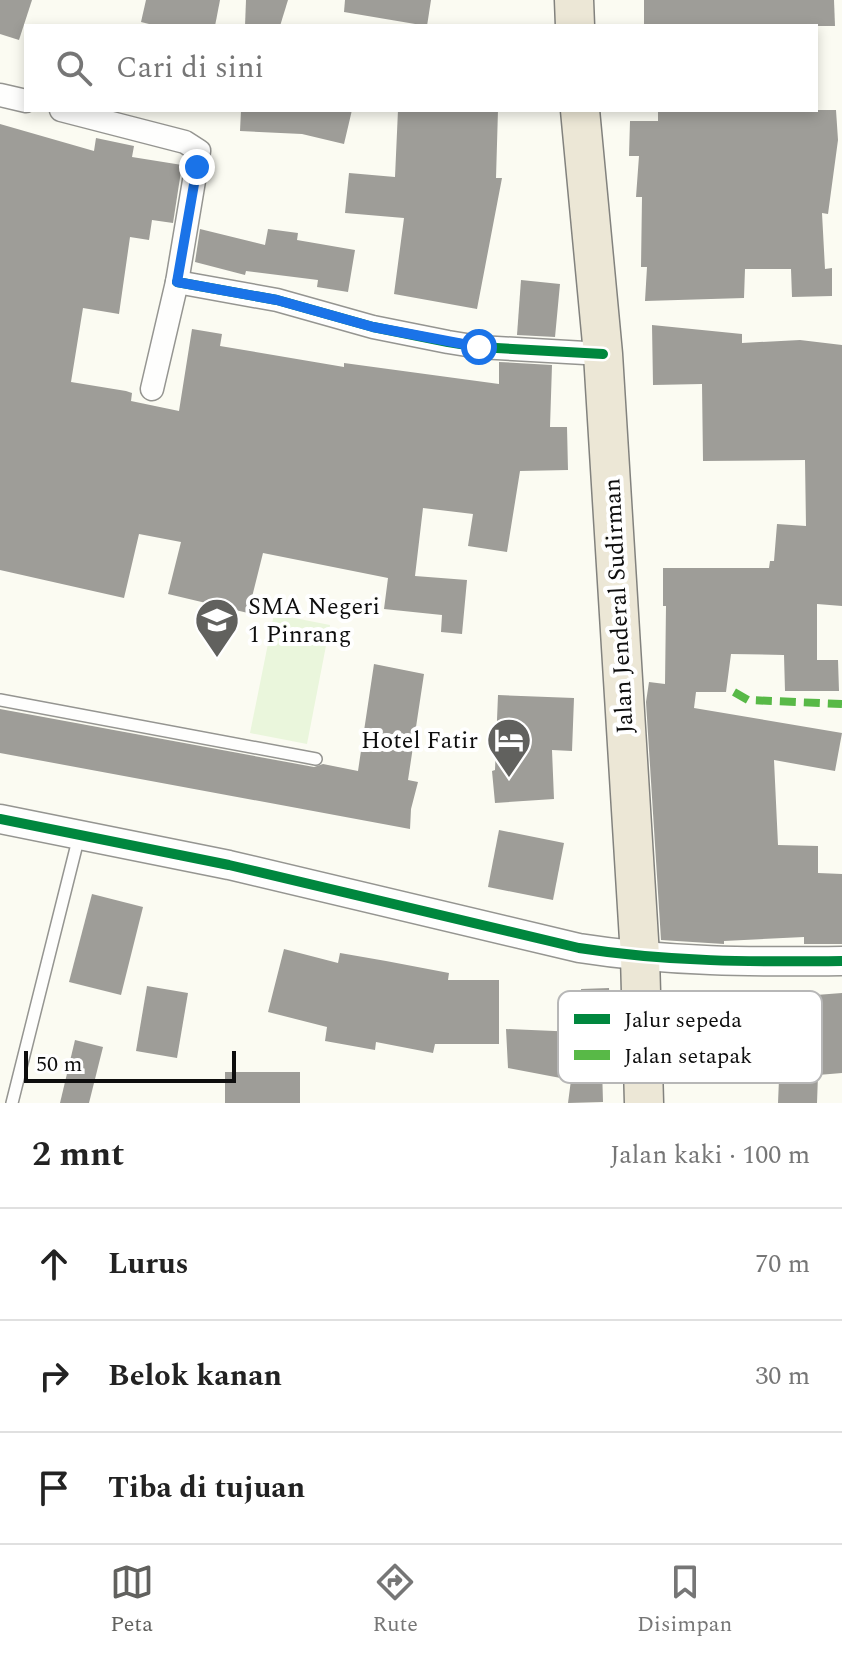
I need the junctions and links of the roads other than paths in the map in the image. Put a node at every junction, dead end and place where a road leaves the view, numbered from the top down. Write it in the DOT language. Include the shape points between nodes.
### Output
graph roads {
  1 [pos="574,0"];
  2 [pos="575,24"];
  3 [pos="0,95"];
  4 [pos="24,101"];
  5 [pos="69,112"];
  6 [pos="580,112"];
  7 [pos="177,282"];
  8 [pos="603,354"];
  9 [pos="152,389"];
  10 [pos="0,700"];
  11 [pos="316,759"];
  12 [pos="0,819"];
  13 [pos="79,836"];
  14 [pos="640,956"];
  15 [pos="842,961"];
  16 [pos="641,991"];
  17 [pos="643,1083"];
  18 [pos="12,1103"];
  19 [pos="644,1103"];
  1 -- 2 [label="highway"];
  3 -- 4 [label="street"];
  5 -- 7 [label="street" via="185,142 199,151"];
  6 -- 8 [label="highway, Jalan Jenderal Sudirman"];
  7 -- 8 [label="street" via="277,300 448,342"];
  7 -- 9 [label="street"];
  8 -- 14 [label="highway, Jalan Jenderal Sudirman"];
  10 -- 11 [label="lane"];
  12 -- 13 [label="street"];
  13 -- 14 [label="street" via="229,865 579,948"];
  13 -- 18 [label="lane"];
  14 -- 15 [label="street" via="734,963"];
  14 -- 16 [label="highway, Jalan Jenderal Sudirman"];
  17 -- 19 [label="highway, Jalan Jenderal Sudirman"];
}
